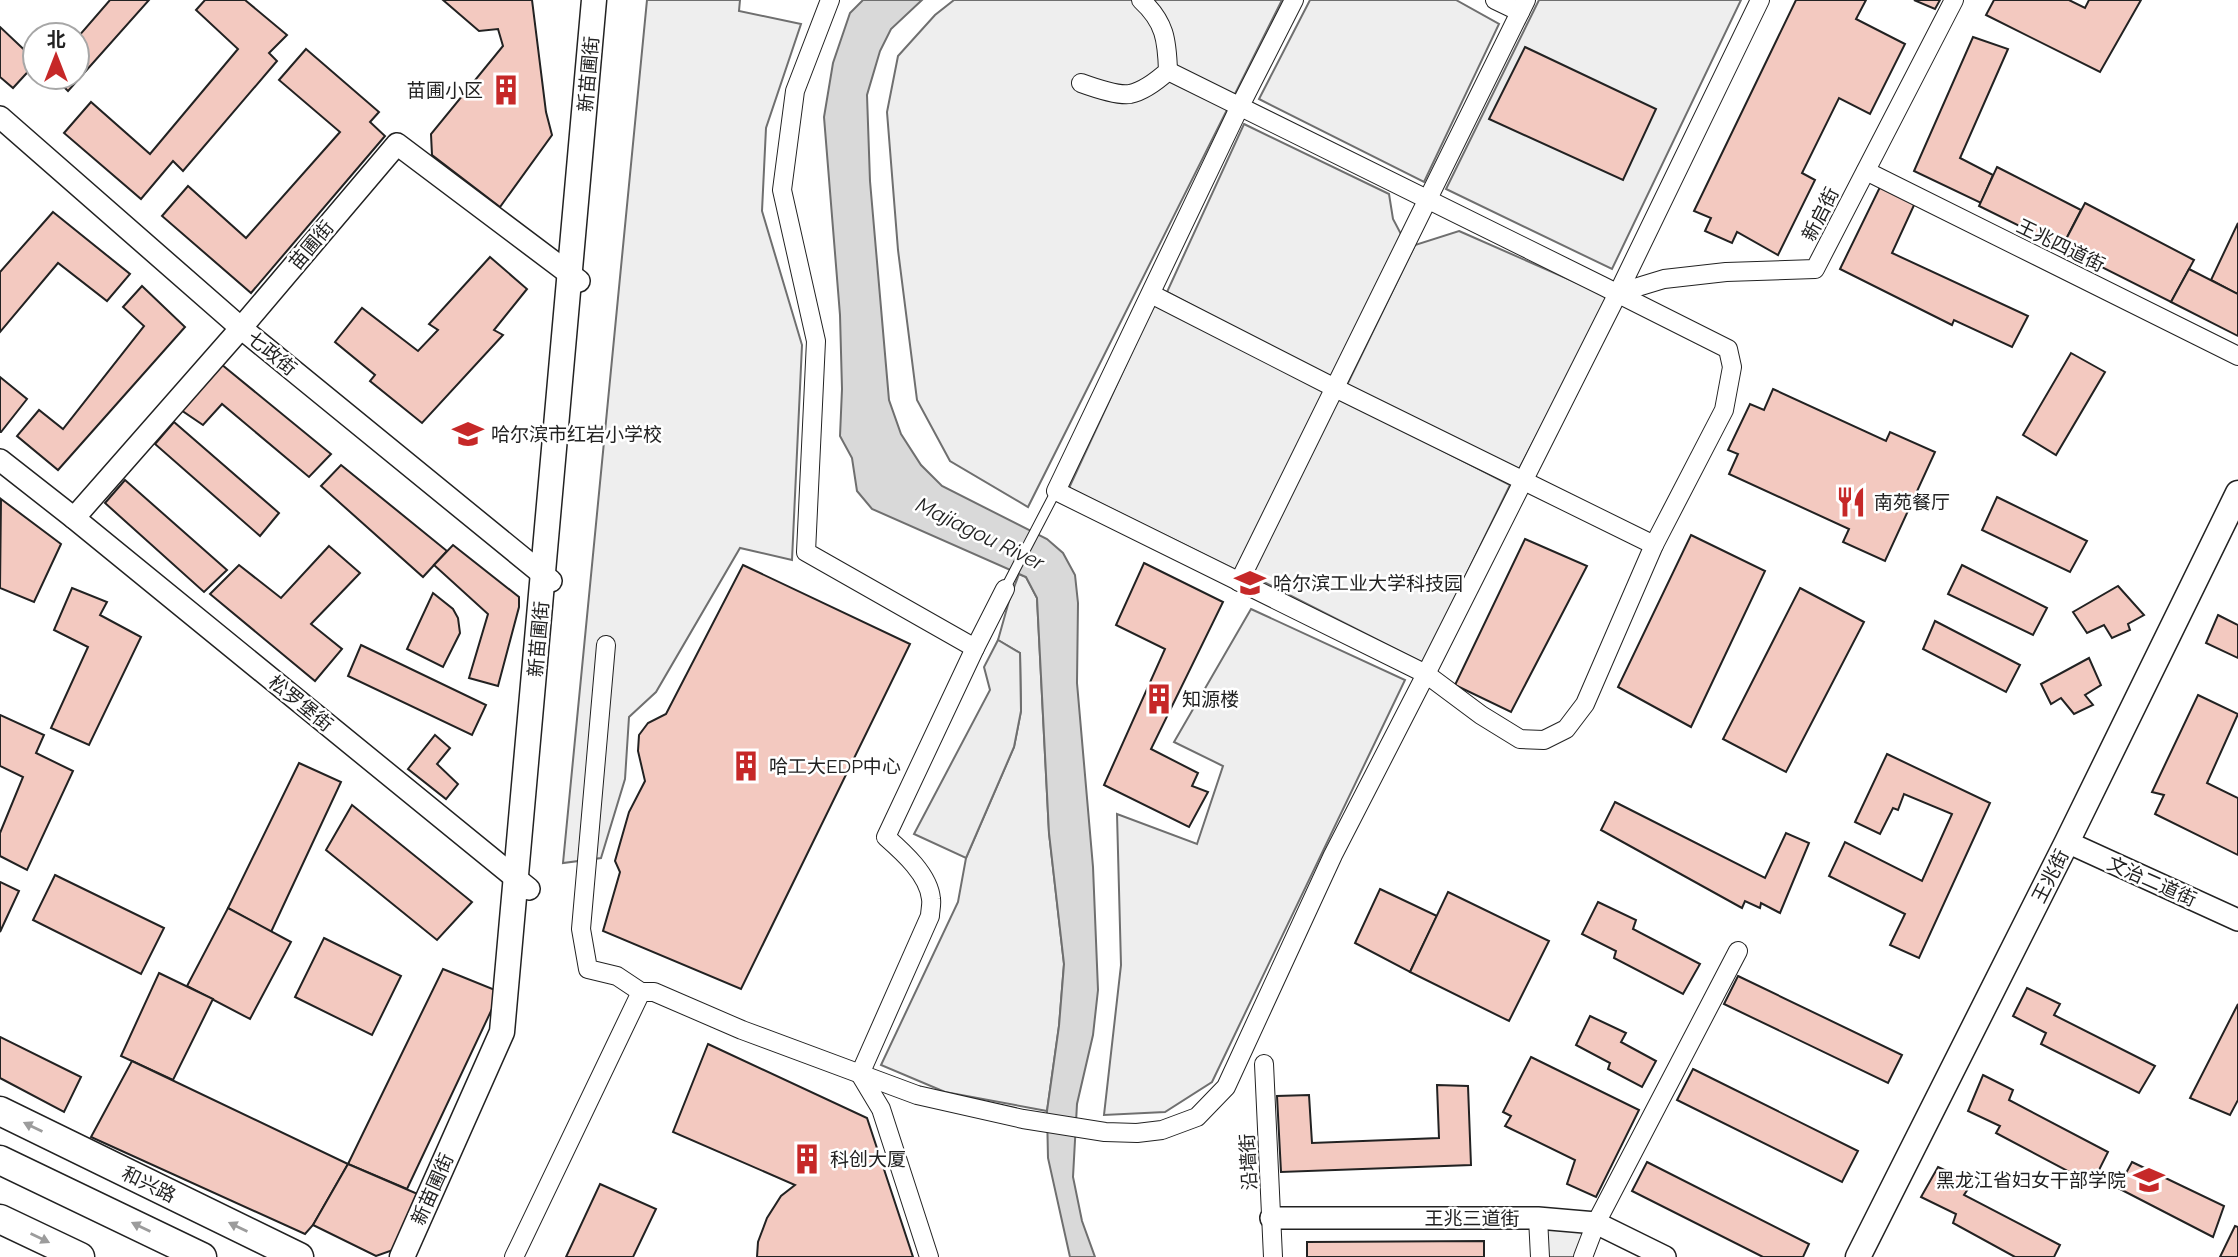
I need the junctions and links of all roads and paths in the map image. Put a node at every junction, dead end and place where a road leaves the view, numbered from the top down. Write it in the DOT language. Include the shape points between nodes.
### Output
graph roads {
  1 [pos="594,0"];
  2 [pos="610,0"];
  3 [pos="830,0"];
  4 [pos="1141,0"];
  5 [pos="1294,0"];
  6 [pos="1495,0"];
  7 [pos="1760,0"];
  8 [pos="1954,0"];
  9 [pos="1523,6"];
  10 [pos="1168,71"];
  11 [pos="1081,83"];
  12 [pos="1240,106"];
  13 [pos="0,117"];
  14 [pos="1866,172"];
  15 [pos="1428,200"];
  16 [pos="575,278"];
  17 [pos="1618,293"];
  18 [pos="1151,294"];
  19 [pos="241,328"];
  20 [pos="2238,356"];
  21 [pos="1335,388"];
  22 [pos="0,460"];
  23 [pos="1523,481"];
  24 [pos="1056,491"];
  25 [pos="2238,492"];
  26 [pos="74,517"];
  27 [pos="1654,545"];
  28 [pos="547,578"];
  29 [pos="1239,582"];
  30 [pos="1005,589"];
  31 [pos="606,645"];
  32 [pos="975,648"];
  33 [pos="1426,674"];
  34 [pos="2067,842"];
  35 [pos="522,884"];
  36 [pos="2238,920"];
  37 [pos="1738,951"];
  38 [pos="641,992"];
  39 [pos="1264,1064"];
  40 [pos="860,1074"];
  41 [pos="0,1111"];
  42 [pos="0,1160"];
  43 [pos="1538,1217"];
  44 [pos="1271,1218"];
  45 [pos="0,1219"];
  46 [pos="1596,1223"];
  47 [pos="80,1257"];
  48 [pos="202,1257"];
  49 [pos="299,1257"];
  50 [pos="402,1257"];
  51 [pos="420,1257"];
  52 [pos="514,1257"];
  53 [pos="929,1257"];
  54 [pos="1273,1257"];
  55 [pos="1540,1257"];
  56 [pos="1583,1257"];
  57 [pos="1665,1257"];
  58 [pos="1858,1257"];
  1 -- 16 [label="main road, 新苗圃街"];
  2 -- 16 [label="main road, 新苗圃街"];
  3 -- 32 [label="street" via="795,91 782,190 816,341 806,552"];
  4 -- 10 [label="street" via="1162,27"];
  5 -- 12 [label="street"];
  6 -- 9 [label="street"];
  7 -- 17 [label="street"];
  8 -- 14 [label="street, 新启街"];
  9 -- 15 [label="street"];
  10 -- 11 [label="street" via="1129,94"];
  10 -- 12 [label="street"];
  12 -- 15 [label="street"];
  12 -- 18 [label="street"];
  13 -- 19 [label="street, 七政街"];
  14 -- 17 [label="street, 新启街" via="1815,269 1664,279"];
  14 -- 20 [label="street, 王兆四道街"];
  15 -- 17 [label="street"];
  15 -- 21 [label="street"];
  16 -- 19 [label="street, 苗圃街" via="397,144"];
  16 -- 28 [label="main road, 新苗圃街"];
  17 -- 23 [label="street"];
  17 -- 27 [label="street" via="1728,349 1732,367 1724,411"];
  18 -- 21 [label="street"];
  18 -- 24 [label="street"];
  19 -- 26 [label="street, 苗圃街"];
  19 -- 28 [label="street, 七政街"];
  21 -- 23 [label="street"];
  21 -- 29 [label="street"];
  22 -- 26 [label="street, 松罗堡街"];
  23 -- 27 [label="street"];
  23 -- 33 [label="street"];
  24 -- 29 [label="street"];
  24 -- 30 [label="lane"];
  25 -- 34 [label="main road, 王兆街"];
  26 -- 35 [label="street, 松罗堡街"];
  27 -- 33 [label="street" via="1585,704 1566,730 1544,740 1520,739"];
  28 -- 35 [label="main road, 新苗圃街"];
  29 -- 33 [label="street"];
  30 -- 32 [label="street"];
  31 -- 38 [label="street" via="581,929 588,969 617,976"];
  32 -- 40 [label="street" via="886,837 923,878 931,897 930,916"];
  33 -- 40 [label="street" via="1333,855 1227,1087 1197,1117 1162,1130 1105,1132 917,1095"];
  34 -- 36 [label="street, 文治二道街"];
  34 -- 58 [label="main road, 王兆街"];
  35 -- 50 [label="main road, 新苗圃街" via="502,1032"];
  35 -- 51 [label="main road, 新苗圃街" via="513,1041"];
  37 -- 46 [label="street"];
  38 -- 40 [label="street" via="654,992"];
  38 -- 52 [label="street"];
  39 -- 44 [label="street, 沿墙街"];
  40 -- 53 [label="street" via="881,1109"];
  49 -- 41 [label="highway, 和兴路, one-way"];
  48 -- 42 [label="highway, one-way"];
  43 -- 44 [label="street, 王兆三道街"];
  43 -- 46 [label="street, 王兆三道街"];
  43 -- 55 [label="street"];
  44 -- 54 [label="street, 沿墙街"];
  45 -- 47 [label="highway, one-way"];
  46 -- 56 [label="street"];
  46 -- 57 [label="street, 王兆三道街"];
}
